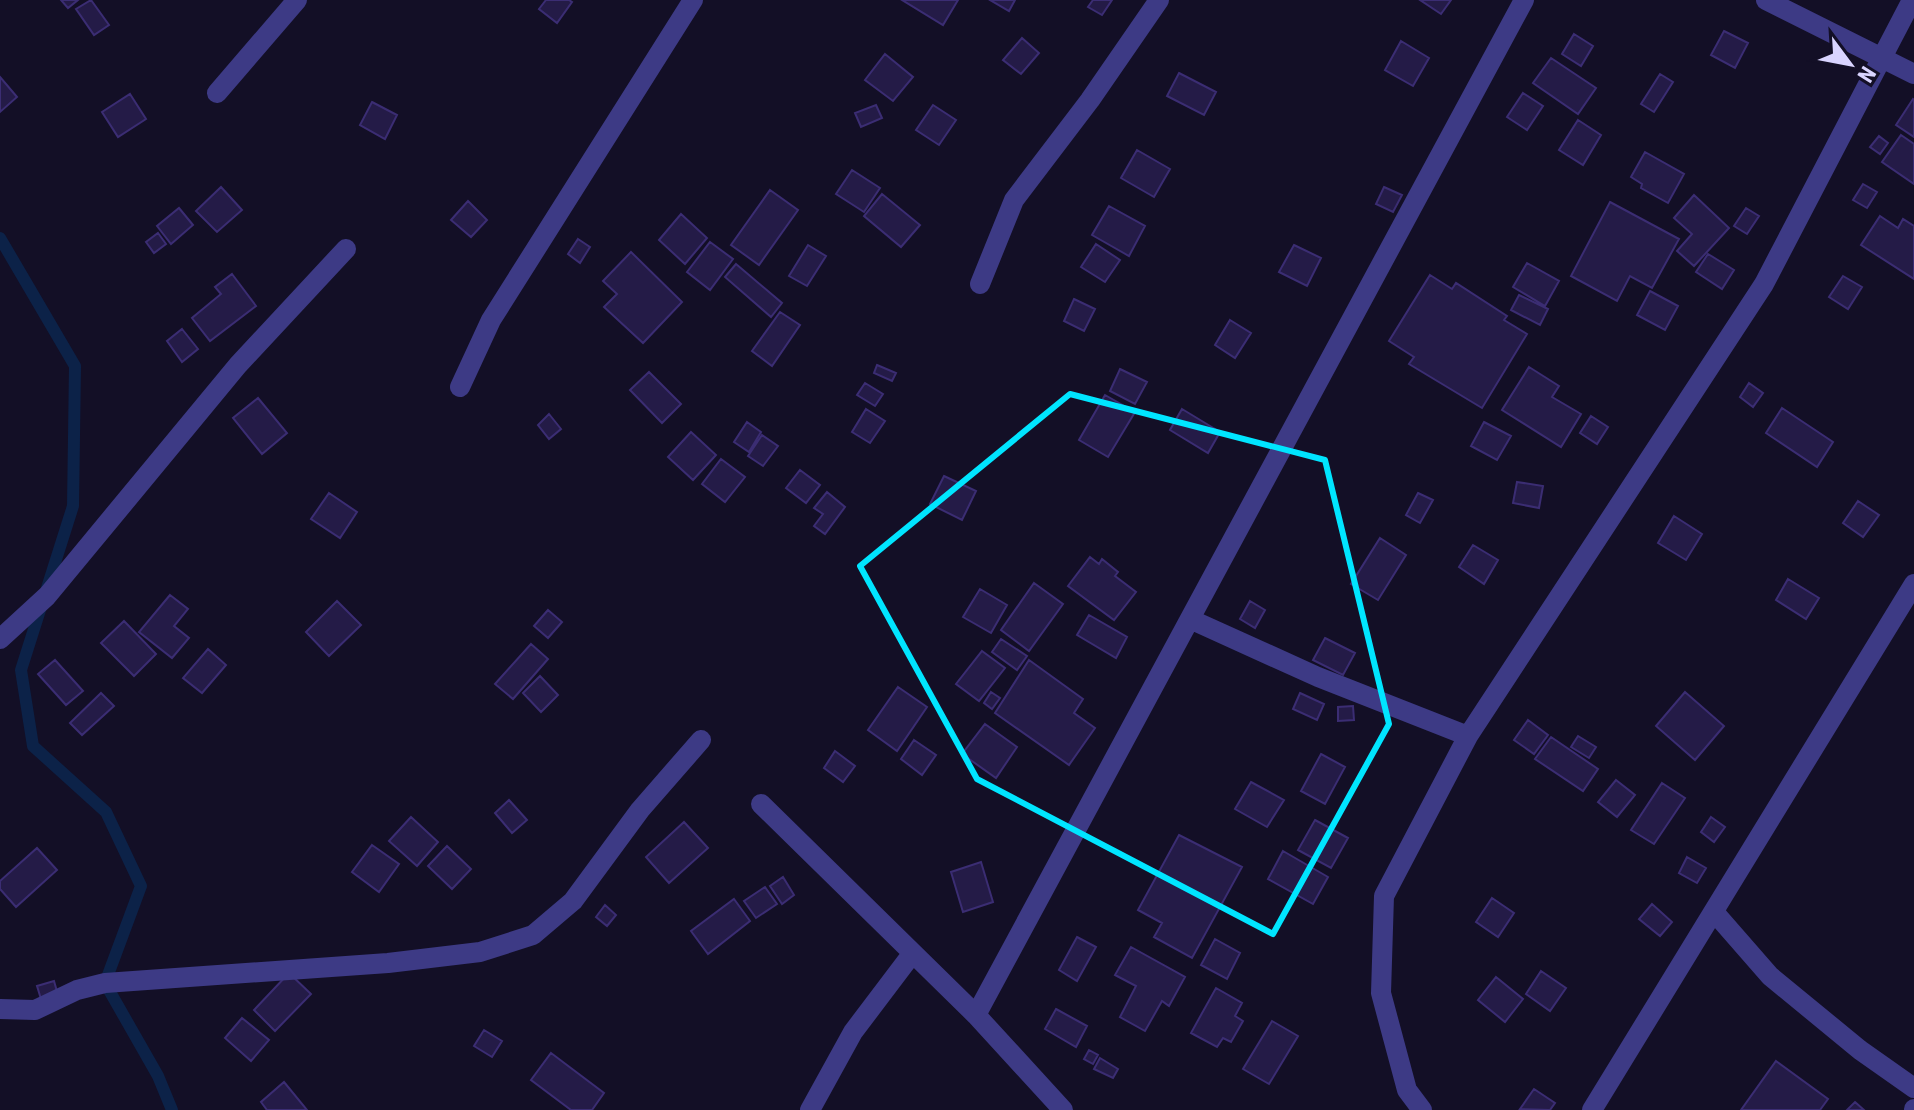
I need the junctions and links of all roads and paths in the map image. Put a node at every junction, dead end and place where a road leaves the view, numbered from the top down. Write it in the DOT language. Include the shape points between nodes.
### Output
graph roads {
  1 [pos="297,0"];
  2 [pos="693,0"];
  3 [pos="1159,0"];
  4 [pos="1524,0"];
  5 [pos="1766,0"];
  6 [pos="1912,0"];
  7 [pos="1882,56"];
  8 [pos="1914,74"];
  9 [pos="217,93"];
  10 [pos="346,249"];
  11 [pos="980,284"];
  12 [pos="460,387"];
  13 [pos="1914,584"];
  14 [pos="1192,620"];
  15 [pos="0,639"];
  16 [pos="1468,736"];
  17 [pos="701,740"];
  18 [pos="761,804"];
  19 [pos="1715,913"];
  20 [pos="912,954"];
  21 [pos="0,1009"];
  22 [pos="976,1015"];
  23 [pos="1914,1088"];
  24 [pos="810,1110"];
  25 [pos="1063,1110"];
  26 [pos="1422,1110"];
  27 [pos="1592,1110"];
  1 -- 9 [label="street"];
  2 -- 12 [label="street" via="491,320"];
  3 -- 11 [label="street" via="1014,200"];
  4 -- 14 [label="street"];
  5 -- 7 [label="street"];
  6 -- 7 [label="street"];
  7 -- 8 [label="street"];
  7 -- 16 [label="street" via="1764,284"];
  10 -- 15 [label="street" via="238,365 47,596"];
  13 -- 19 [label="street"];
  14 -- 16 [label="street"];
  14 -- 22 [label="street"];
  16 -- 26 [label="street" via="1384,896 1381,993 1407,1090"];
  17 -- 21 [label="street" via="640,810 573,901 533,935 480,952 388,963 105,983 35,1010"];
  18 -- 20 [label="street"];
  19 -- 23 [label="street" via="1770,976"];
  19 -- 27 [label="street"];
  20 -- 22 [label="street"];
  20 -- 24 [label="street" via="853,1032"];
  22 -- 25 [label="street"];
}
